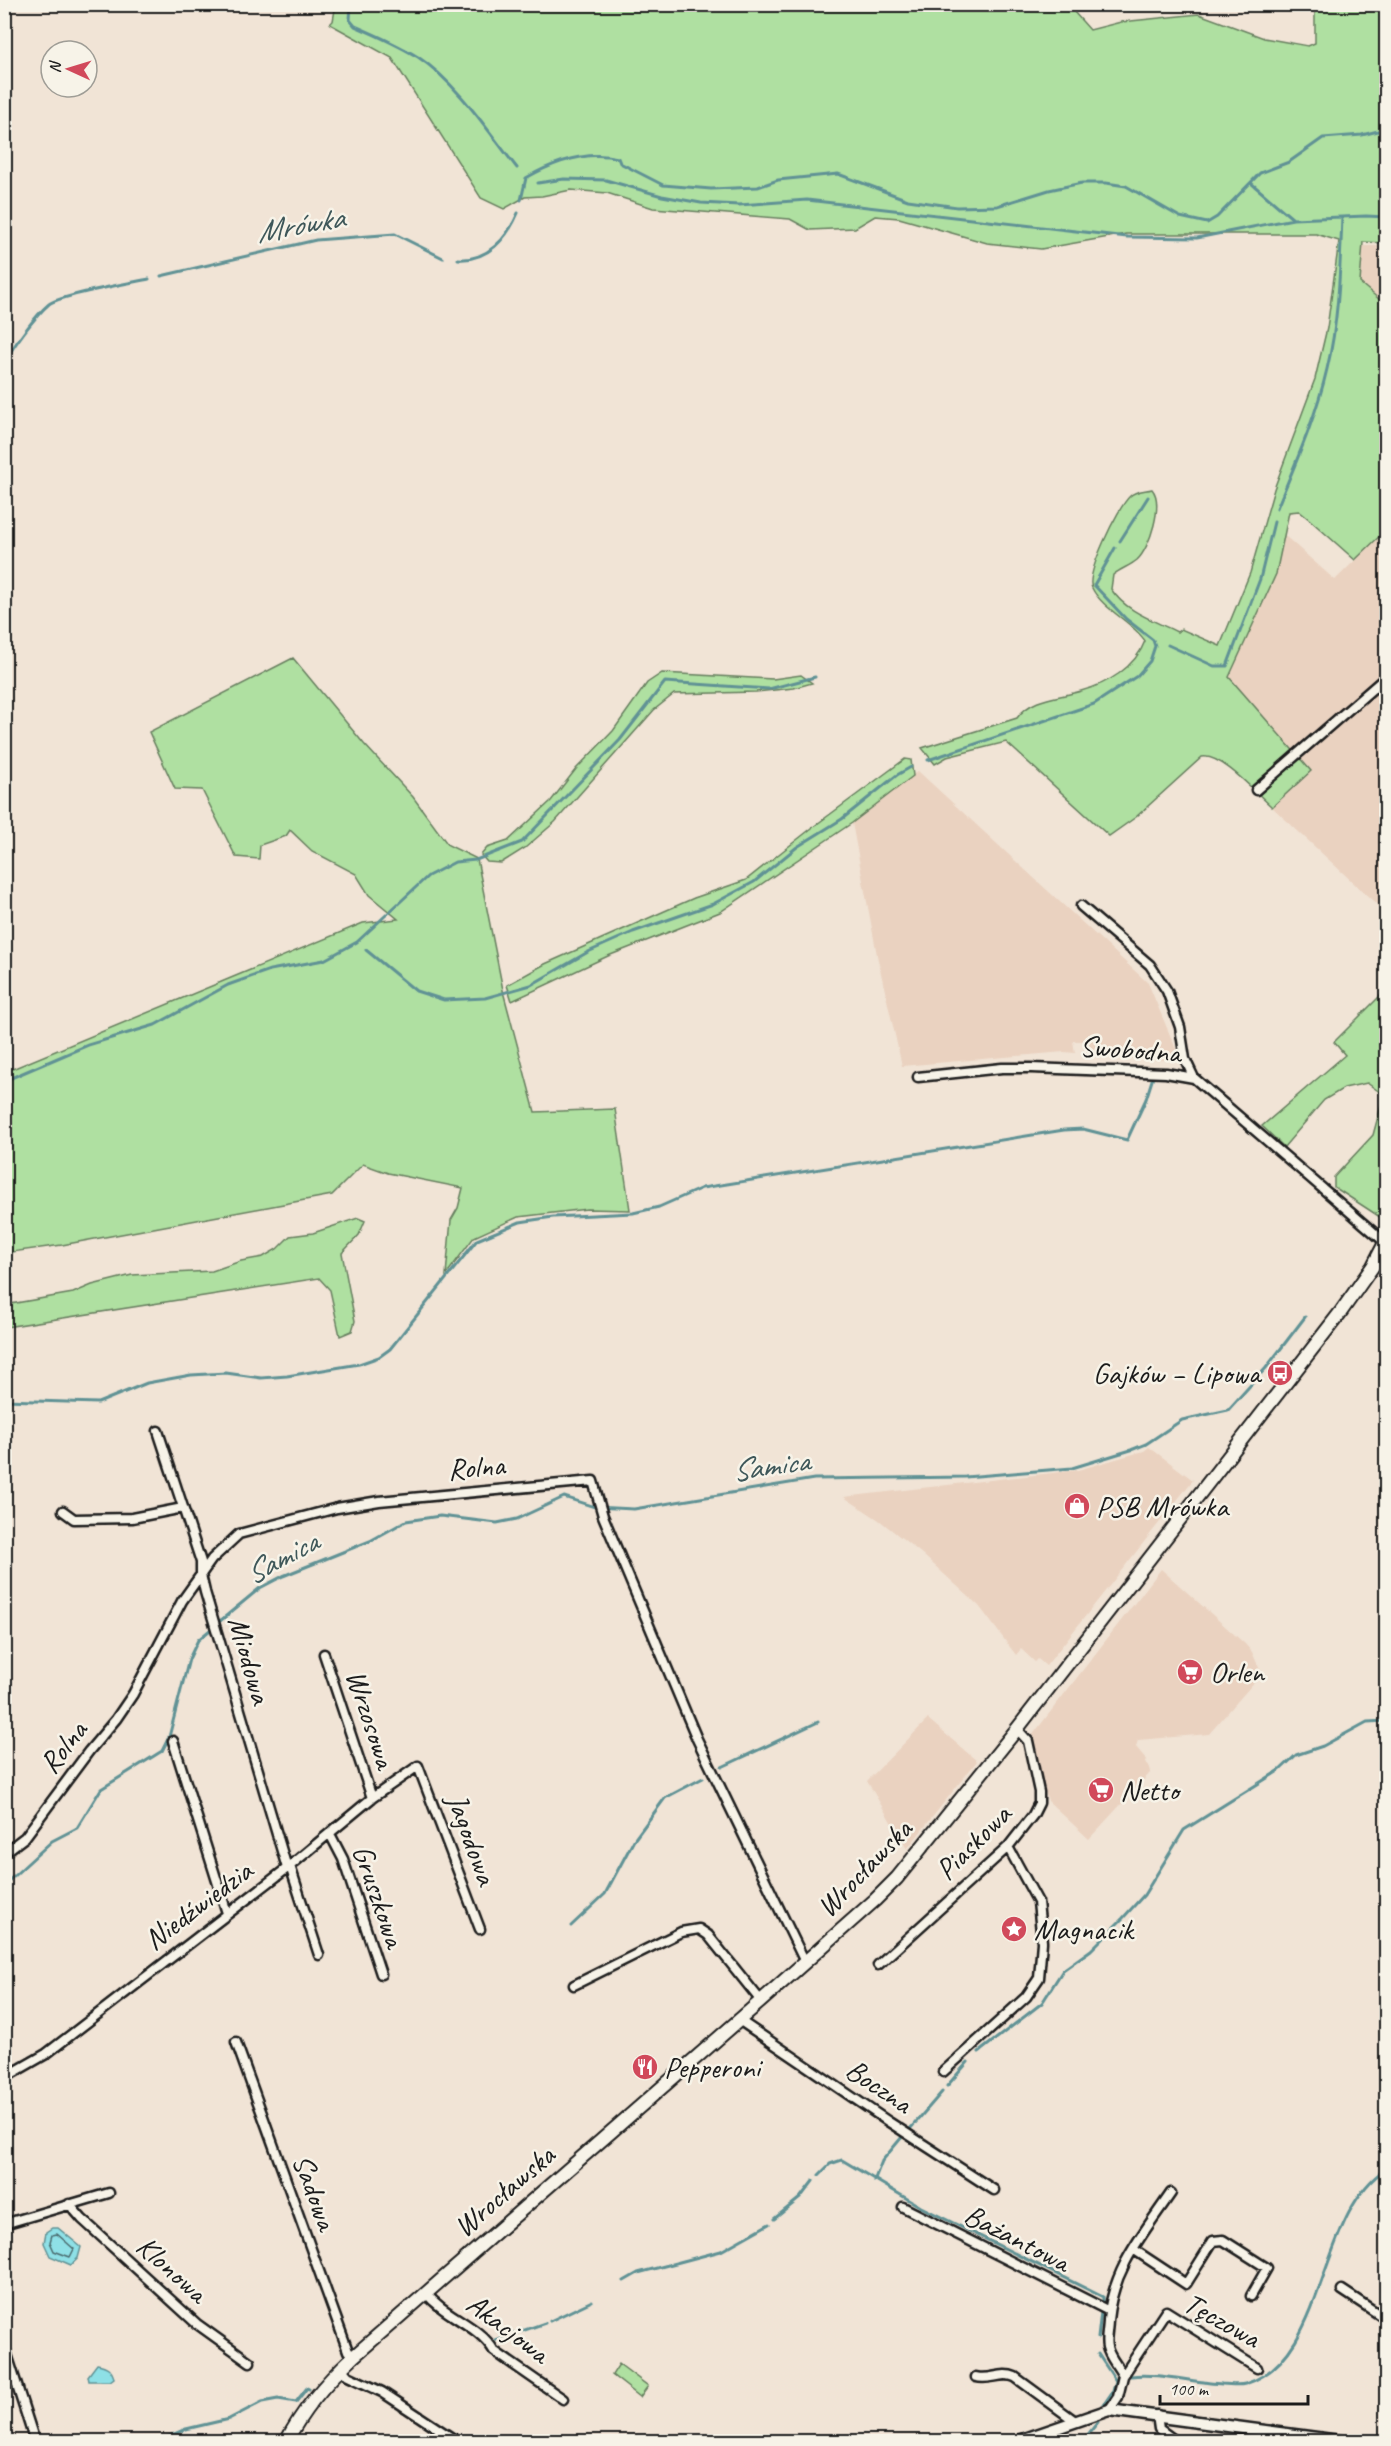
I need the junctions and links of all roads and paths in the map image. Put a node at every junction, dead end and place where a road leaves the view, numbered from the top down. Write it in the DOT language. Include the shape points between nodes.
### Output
graph roads {
  1 [pos="1386,677"];
  2 [pos="1256,790"];
  3 [pos="1081,906"];
  4 [pos="918,1077"];
  5 [pos="1194,1078"];
  6 [pos="1386,1242"];
  7 [pos="158,1431"];
  8 [pos="183,1508"];
  9 [pos="63,1511"];
  10 [pos="201,1575"];
  11 [pos="324,1654"];
  12 [pos="1017,1729"];
  13 [pos="173,1741"];
  14 [pos="418,1766"];
  15 [pos="372,1798"];
  16 [pos="330,1834"];
  17 [pos="1008,1847"];
  18 [pos="4,1853"];
  19 [pos="288,1867"];
  20 [pos="227,1913"];
  21 [pos="480,1929"];
  22 [pos="319,1955"];
  23 [pos="805,1962"];
  24 [pos="878,1965"];
  25 [pos="381,1974"];
  26 [pos="574,1985"];
  27 [pos="761,2001"];
  28 [pos="739,2020"];
  29 [pos="236,2042"];
  30 [pos="943,2072"];
  31 [pos="4,2078"];
  32 [pos="994,2190"];
  33 [pos="109,2193"];
  34 [pos="1171,2193"];
  35 [pos="69,2204"];
  36 [pos="903,2207"];
  37 [pos="4,2224"];
  38 [pos="1133,2249"];
  39 [pos="1342,2290"];
  40 [pos="426,2293"];
  41 [pos="1251,2296"];
  42 [pos="1109,2311"];
  43 [pos="1386,2319"];
  44 [pos="4,2345"];
  45 [pos="353,2357"];
  46 [pos="250,2362"];
  47 [pos="341,2368"];
  48 [pos="1257,2368"];
  49 [pos="1123,2376"];
  50 [pos="976,2377"];
  51 [pos="563,2399"];
  52 [pos="1109,2410"];
  53 [pos="1157,2415"];
  54 [pos="1075,2421"];
  55 [pos="35,2442"];
  56 [pos="286,2442"];
  57 [pos="458,2442"];
  58 [pos="1016,2442"];
  59 [pos="1178,2442"];
  60 [pos="1347,2442"];
  1 -- 2 [label="street"];
  3 -- 5 [label="street" via="1150,964 1167,991"];
  4 -- 5 [label="street, Swobodna" via="1031,1068 1166,1073"];
  5 -- 6 [label="street, Swobodna"];
  6 -- 12 [label="main road, Wrocławska" via="1340,1313"];
  7 -- 8 [label="street, Miodowa"];
  8 -- 9 [label="street" via="132,1518 74,1519"];
  8 -- 10 [label="street, Miodowa" via="201,1562"];
  10 -- 18 [label="street, Rolna" via="182,1601 116,1719 25,1837"];
  10 -- 19 [label="street, Miodowa"];
  10 -- 23 [label="street, Rolna" via="239,1534 337,1508 440,1494 593,1481 697,1739"];
  11 -- 15 [label="street, Wrzosowa"];
  12 -- 17 [label="street, Piaskowa" via="1028,1741 1039,1803"];
  12 -- 23 [label="main road, Wrocławska" via="897,1878"];
  13 -- 20 [label="street"];
  14 -- 15 [label="street, Niedźwiedzia"];
  14 -- 21 [label="street, Jagodowa"];
  15 -- 16 [label="street, Niedźwiedzia"];
  16 -- 19 [label="street, Niedźwiedzia"];
  16 -- 25 [label="street, Gruszkowa" via="344,1859"];
  17 -- 24 [label="street, Piaskowa"];
  17 -- 30 [label="street" via="1038,1902 1039,1978 1026,1998"];
  19 -- 20 [label="street, Niedźwiedzia"];
  19 -- 22 [label="street, Miodowa"];
  20 -- 31 [label="street, Niedźwiedzia" via="46,2054"];
  23 -- 27 [label="main road, Wrocławska"];
  26 -- 27 [label="street" via="681,1932 699,1929"];
  27 -- 28 [label="main road, Wrocławska"];
  28 -- 32 [label="street, Boczna"];
  28 -- 40 [label="main road, Wrocławska"];
  29 -- 45 [label="street, Sadowa"];
  33 -- 35 [label="street"];
  34 -- 38 [label="street"];
  35 -- 37 [label="street"];
  35 -- 46 [label="street, Klonowa" via="197,2324"];
  36 -- 42 [label="street, Bażantowa"];
  38 -- 41 [label="street" via="1186,2284 1213,2241 1223,2240 1267,2268"];
  38 -- 42 [label="street" via="1120,2270"];
  39 -- 43 [label="street"];
  40 -- 45 [label="main road, Wrocławska"];
  40 -- 51 [label="street, Akacjowa" via="433,2303 488,2340 494,2351"];
  42 -- 49 [label="street" via="1107,2351"];
  44 -- 55 [label="street"];
  45 -- 47 [label="main road, Wrocławska"];
  47 -- 56 [label="main road, Wrocławska" via="306,2408"];
  47 -- 57 [label="street" via="348,2376 382,2392"];
  48 -- 49 [label="street, Tęczowa" via="1167,2311"];
  49 -- 52 [label="street" via="1118,2397"];
  50 -- 54 [label="street" via="1015,2377"];
  52 -- 53 [label="street"];
  52 -- 54 [label="street"];
  53 -- 59 [label="street" via="1159,2429"];
  53 -- 60 [label="street"];
  54 -- 58 [label="street"];
}
